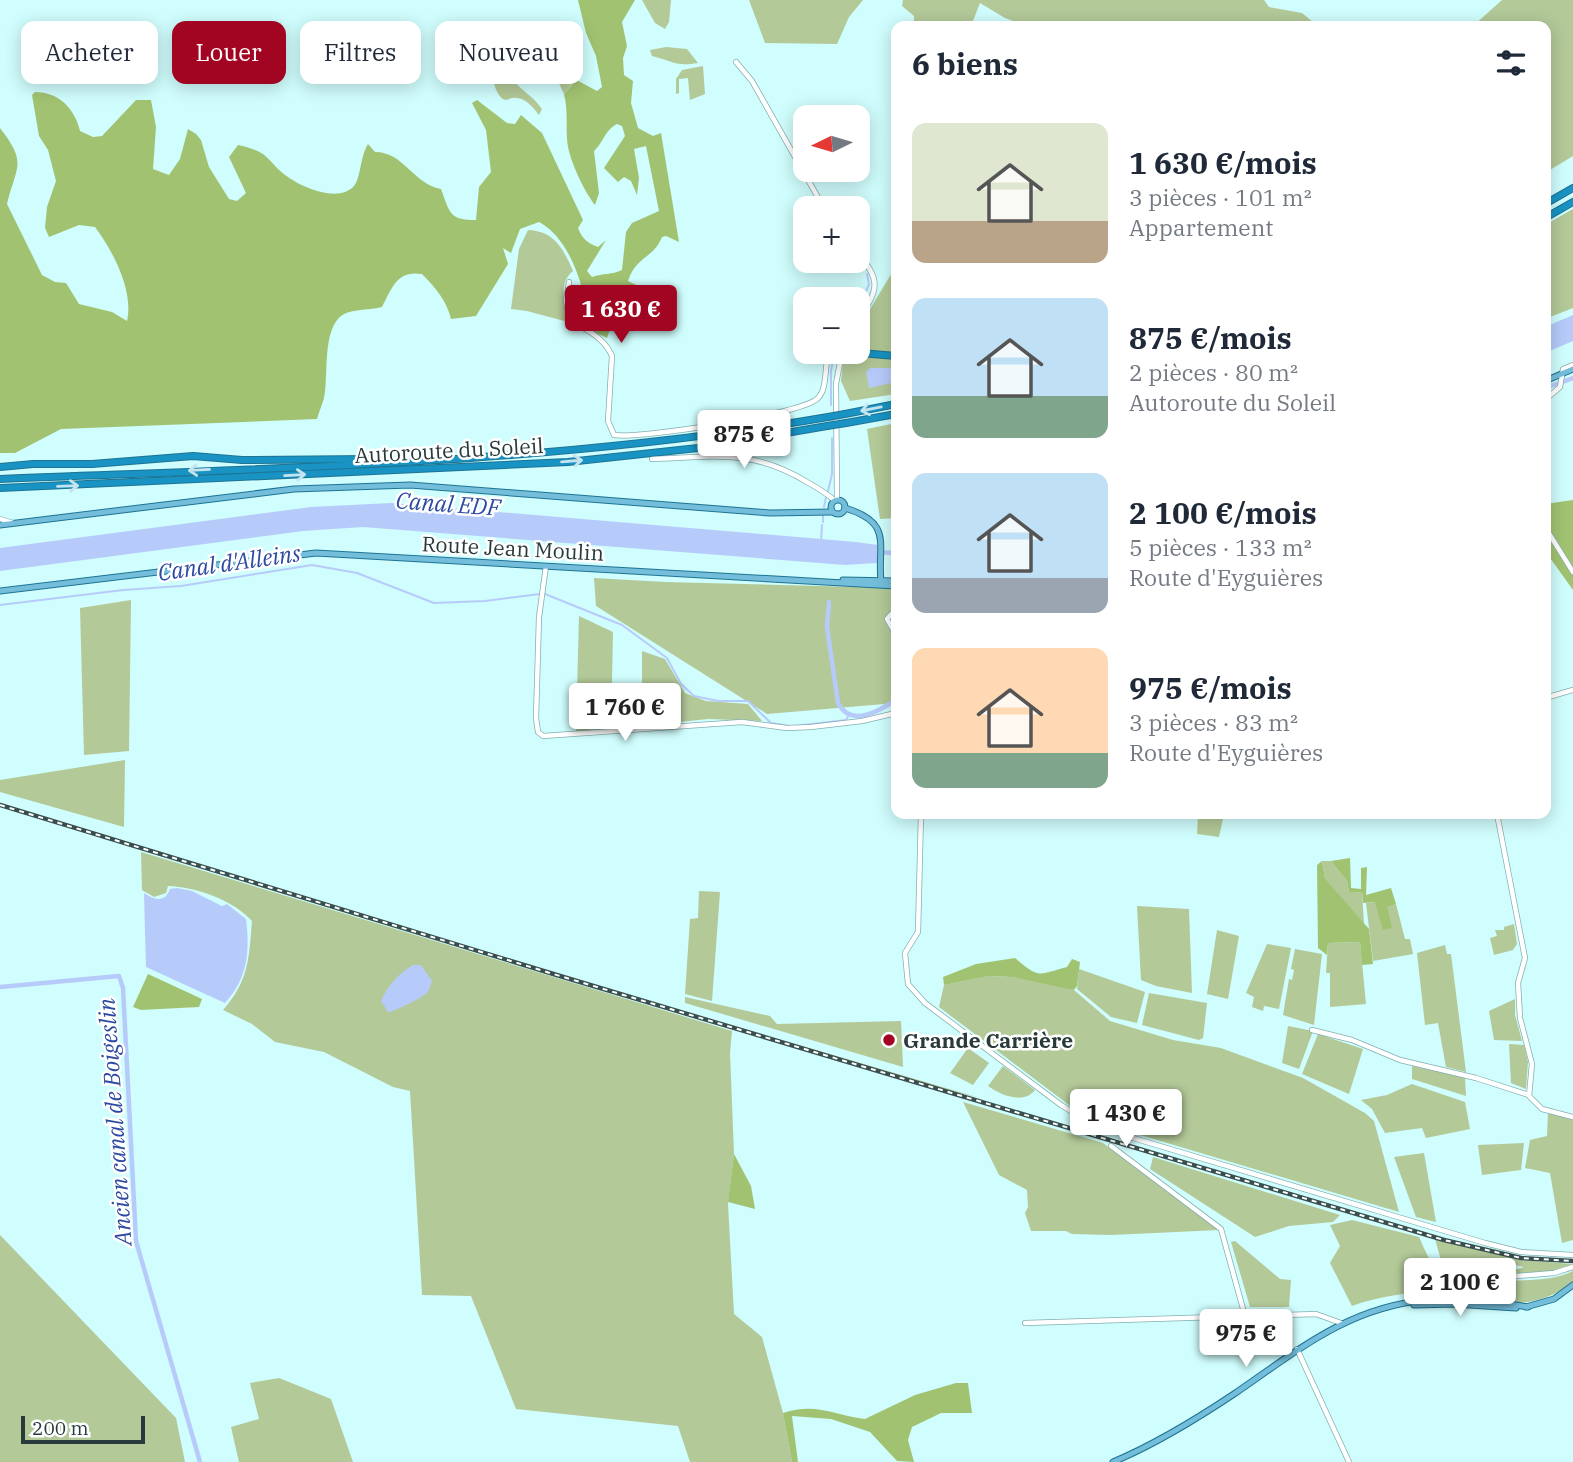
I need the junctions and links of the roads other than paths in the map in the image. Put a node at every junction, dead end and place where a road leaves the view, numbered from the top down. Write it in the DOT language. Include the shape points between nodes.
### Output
graph roads {
  1 [pos="736,62"];
  2 [pos="1573,188"];
  3 [pos="816,196"];
  4 [pos="1551,201"];
  5 [pos="1573,202"];
  6 [pos="1551,215"];
  7 [pos="870,269"];
  8 [pos="569,282"];
  9 [pos="870,300"];
  10 [pos="870,354"];
  11 [pos="891,356"];
  12 [pos="827,364"];
  13 [pos="840,364"];
  14 [pos="1573,367"];
  15 [pos="1562,380"];
  16 [pos="1551,381"];
  17 [pos="1551,393"];
  18 [pos="891,405"];
  19 [pos="891,415"];
  20 [pos="652,459"];
  21 [pos="421,460"];
  22 [pos="0,467"];
  23 [pos="0,479"];
  24 [pos="0,488"];
  25 [pos="835,500"];
  26 [pos="845,508"];
  27 [pos="829,510"];
  28 [pos="0,519"];
  29 [pos="24,523"];
  30 [pos="0,525"];
  31 [pos="1551,537"];
  32 [pos="546,566"];
  33 [pos="1573,572"];
  34 [pos="787,580"];
  35 [pos="889,583"];
  36 [pos="0,592"];
  37 [pos="1573,690"];
  38 [pos="1551,696"];
  39 [pos="891,714"];
  40 [pos="921,819"];
  41 [pos="1498,819"];
  42 [pos="1312,1030"];
  43 [pos="1529,1096"];
  44 [pos="1573,1117"];
  45 [pos="1111,1146"];
  46 [pos="1573,1255"];
  47 [pos="1573,1267"];
  48 [pos="1480,1282"];
  49 [pos="1573,1285"];
  50 [pos="1473,1301"];
  51 [pos="1389,1307"];
  52 [pos="1245,1316"];
  53 [pos="1341,1323"];
  54 [pos="1025,1324"];
  55 [pos="1297,1349"];
  56 [pos="1113,1462"];
  57 [pos="1349,1462"];
  1 -- 3 [label="street" via="752,81"];
  2 -- 4 [label="highway"];
  5 -- 6 [label="highway"];
  7 -- 9 [label="street" via="876,283"];
  8 -- 12 [label="street" via="566,301 570,319 586,326 612,356 608,421 614,435 764,416 811,404 822,394"];
  10 -- 11 [label="highway"];
  13 -- 25 [label="street"];
  14 -- 15 [label="main road"];
  15 -- 16 [label="main road"];
  15 -- 17 [label="street"];
  18 -- 21 [label="highway, Autoroute du Soleil, one-way, bridge" via="657,443"];
  24 -- 19 [label="highway, Autoroute du Soleil, one-way, bridge" via="568,462 698,448"];
  20 -- 25 [label="street" via="754,458 785,470"];
  21 -- 22 [label="highway" via="199,456"];
  21 -- 23 [label="highway, Autoroute du Soleil, one-way"];
  25 -- 26 [label="main road"];
  25 -- 27 [label="main road"];
  26 -- 27 [label="main road" via="841,514"];
  26 -- 35 [label="main road" via="880,531 882,566"];
  27 -- 29 [label="main road" via="770,513 410,485 294,489"];
  28 -- 29 [label="street"];
  29 -- 30 [label="main road"];
  31 -- 33 [label="street"];
  32 -- 34 [label="main road, Route Jean Moulin"];
  32 -- 36 [label="main road, Route Jean Moulin" via="316,554"];
  32 -- 39 [label="street" via="539,617 536,718 543,736 742,722 798,728"];
  34 -- 35 [label="main road"];
  34 -- 35 [label="main road, Route Jean Moulin"];
  37 -- 38 [label="street"];
  40 -- 46 [label="street" via="918,932 905,953 911,989 1061,1105 1133,1138 1485,1243"];
  41 -- 43 [label="street" via="1525,958 1518,983 1520,1018 1532,1064"];
  42 -- 43 [label="street"];
  43 -- 44 [label="street" via="1542,1109"];
  45 -- 52 [label="street" via="1221,1229"];
  47 -- 48 [label="street"];
  48 -- 50 [label="street"];
  48 -- 50 [label="street" via="1469,1288"];
  49 -- 50 [label="main road" via="1554,1299 1528,1307"];
  50 -- 51 [label="main road"];
  50 -- 51 [label="main road" via="1425,1300"];
  51 -- 53 [label="main road"];
  52 -- 53 [label="street" via="1316,1314"];
  52 -- 54 [label="street"];
  53 -- 55 [label="main road"];
  55 -- 56 [label="main road" via="1170,1434"];
  55 -- 57 [label="street"];
}
